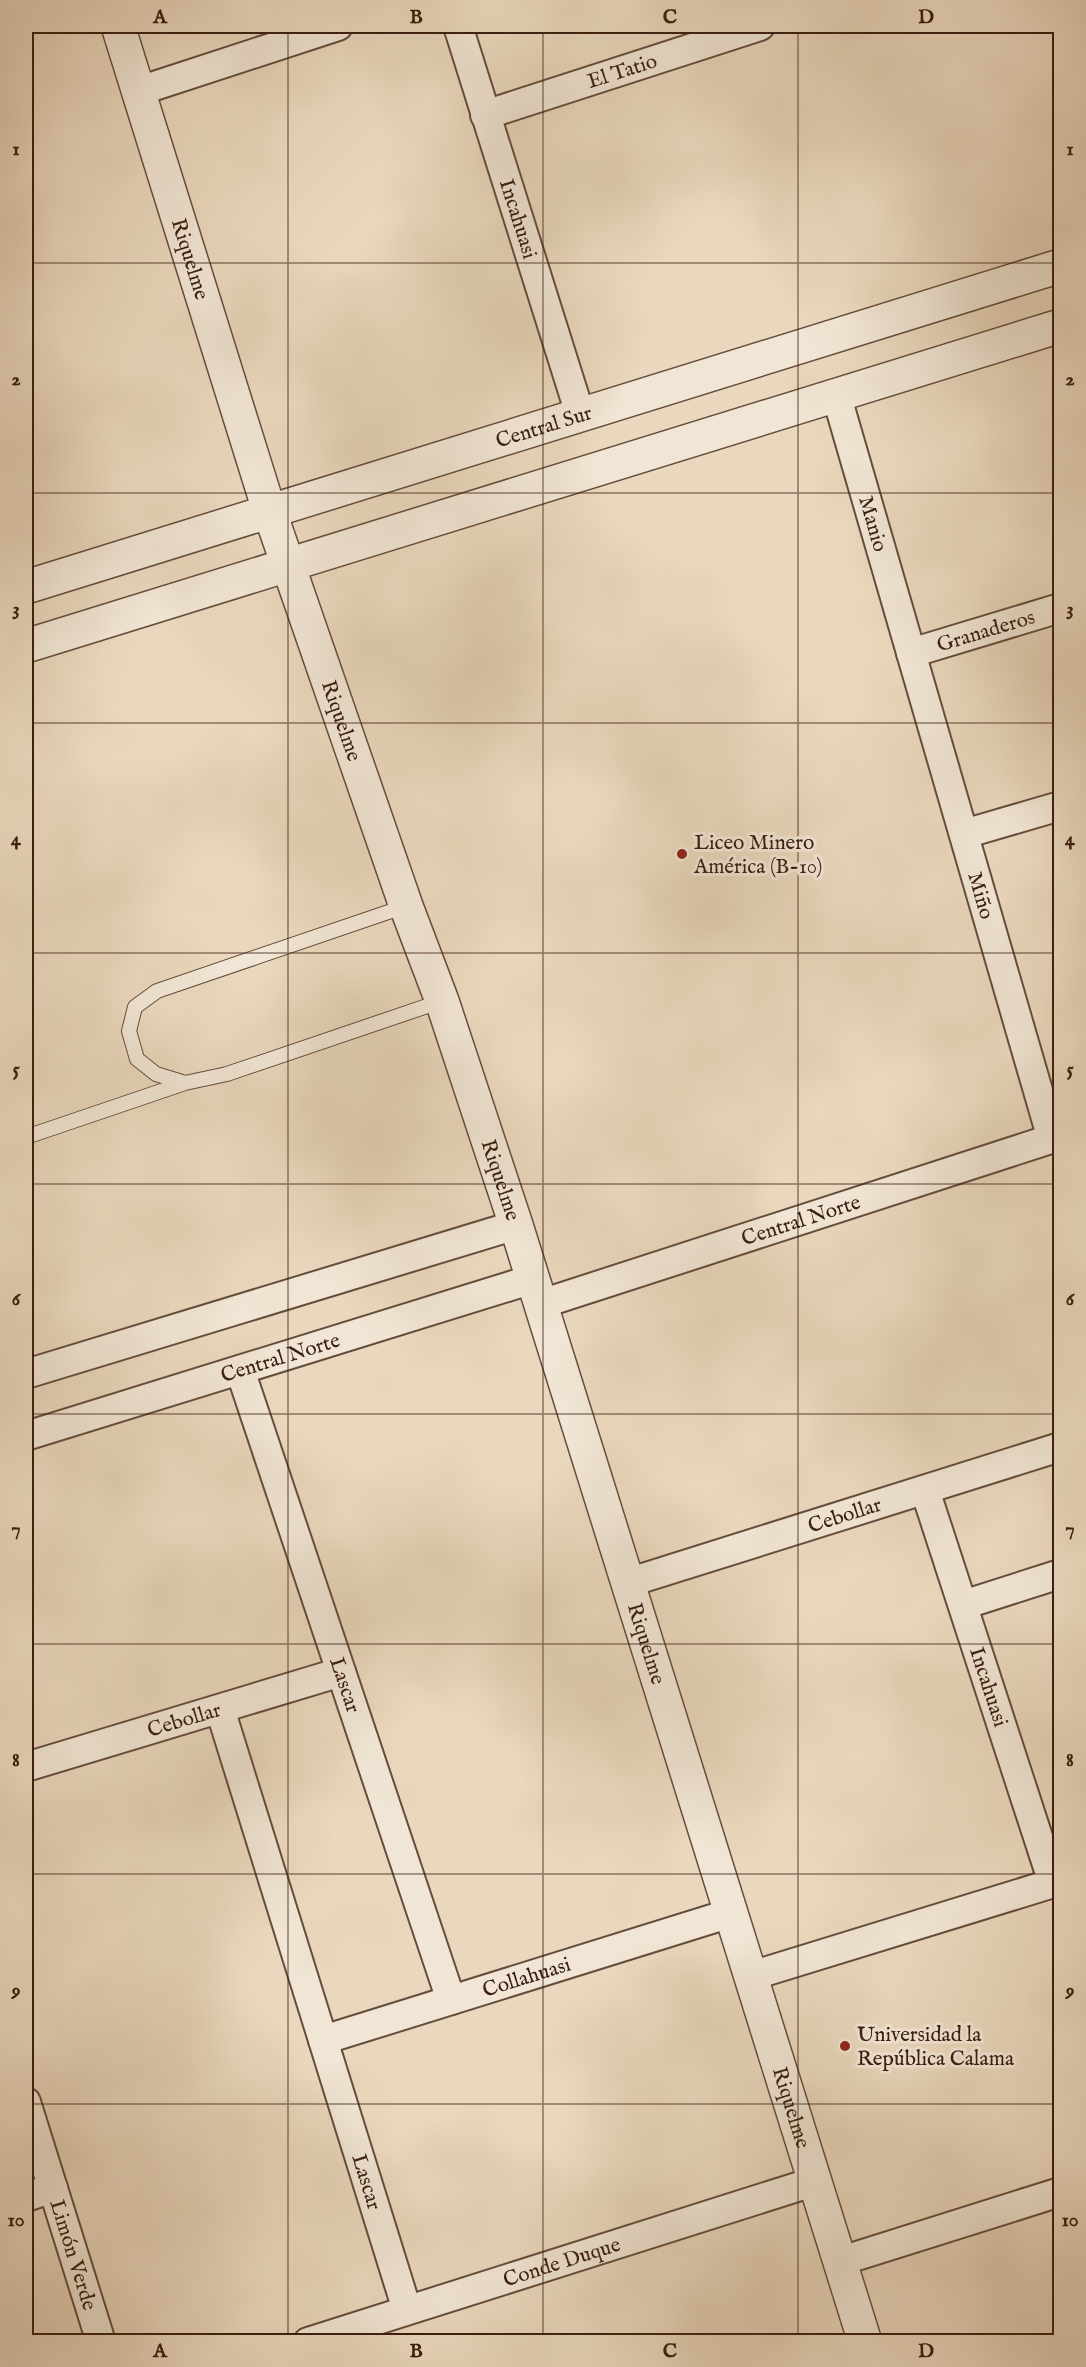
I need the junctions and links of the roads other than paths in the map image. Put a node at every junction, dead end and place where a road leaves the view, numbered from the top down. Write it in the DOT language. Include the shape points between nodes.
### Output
graph roads {
  1 [pos="118,26"];
  2 [pos="338,26"];
  3 [pos="458,26"];
  4 [pos="760,26"];
  5 [pos="139,91"];
  6 [pos="485,115"];
  7 [pos="1060,266"];
  8 [pos="1060,326"];
  9 [pos="836,394"];
  10 [pos="580,414"];
  11 [pos="269,510"];
  12 [pos="287,563"];
  13 [pos="26,587"];
  14 [pos="1060,608"];
  15 [pos="26,646"];
  16 [pos="911,653"];
  17 [pos="1060,806"];
  18 [pos="964,834"];
  19 [pos="405,906"];
  20 [pos="442,1001"];
  21 [pos="185,1083"];
  22 [pos="26,1137"];
  23 [pos="1056,1137"];
  24 [pos="516,1225"];
  25 [pos="537,1292"];
  26 [pos="240,1370"];
  27 [pos="26,1374"];
  28 [pos="26,1436"];
  29 [pos="1060,1447"];
  30 [pos="926,1490"];
  31 [pos="1060,1574"];
  32 [pos="627,1583"];
  33 [pos="963,1605"];
  34 [pos="341,1672"];
  35 [pos="220,1709"];
  36 [pos="26,1767"];
  37 [pos="1057,1882"];
  38 [pos="731,1912"];
  39 [pos="751,1976"];
  40 [pos="451,2000"];
  41 [pos="323,2040"];
  42 [pos="26,2102"];
  43 [pos="816,2181"];
  44 [pos="52,2188"];
  45 [pos="1060,2192"];
  46 [pos="26,2197"];
  47 [pos="841,2261"];
  48 [pos="406,2310"];
  49 [pos="101,2342"];
  50 [pos="308,2342"];
  51 [pos="866,2342"];
  1 -- 5 [label="street, Riquelme"];
  2 -- 5 [label="street"];
  3 -- 6 [label="street, Incahuasi"];
  4 -- 6 [label="street, El Tatio"];
  5 -- 11 [label="street, Riquelme"];
  6 -- 10 [label="street, Incahuasi"];
  7 -- 10 [label="street, Central Sur"];
  8 -- 9 [label="street"];
  9 -- 12 [label="street"];
  9 -- 16 [label="street, Manio"];
  10 -- 11 [label="street, Central Sur"];
  11 -- 12 [label="street, Riquelme"];
  11 -- 13 [label="street, Central Sur"];
  12 -- 15 [label="street"];
  12 -- 19 [label="street, Riquelme"];
  14 -- 16 [label="street, Granaderos"];
  16 -- 18 [label="street, Miño"];
  17 -- 18 [label="street"];
  18 -- 23 [label="street, Miño"];
  19 -- 20 [label="street, Riquelme"];
  19 -- 21 [label="lane" via="157,991 135,1007 129,1031 137,1059 156,1074"];
  20 -- 21 [label="lane" via="227,1074"];
  20 -- 24 [label="street, Riquelme"];
  21 -- 22 [label="lane"];
  23 -- 25 [label="street, Central Norte"];
  24 -- 25 [label="street, Riquelme"];
  24 -- 27 [label="street"];
  25 -- 26 [label="street, Central Norte"];
  25 -- 32 [label="street, Riquelme"];
  26 -- 28 [label="street, Central Norte"];
  26 -- 34 [label="street, Lascar"];
  29 -- 30 [label="street, Cebollar"];
  30 -- 32 [label="street, Cebollar"];
  30 -- 33 [label="street, Incahuasi"];
  31 -- 33 [label="street"];
  32 -- 38 [label="street, Riquelme"];
  33 -- 37 [label="street, Incahuasi"];
  34 -- 35 [label="street, Cebollar"];
  34 -- 40 [label="street, Lascar"];
  35 -- 36 [label="street, Cebollar"];
  35 -- 41 [label="street, Lascar"];
  37 -- 39 [label="street"];
  38 -- 39 [label="street, Riquelme"];
  38 -- 40 [label="street, Collahuasi"];
  39 -- 43 [label="street, Riquelme"];
  40 -- 41 [label="street, Collahuasi"];
  41 -- 48 [label="street, Lascar"];
  42 -- 44 [label="street, Limón Verde"];
  43 -- 47 [label="street, Riquelme"];
  43 -- 48 [label="street, Conde Duque"];
  44 -- 46 [label="street"];
  44 -- 49 [label="street, Limón Verde"];
  45 -- 47 [label="street"];
  47 -- 51 [label="street, Riquelme"];
  48 -- 50 [label="street, Conde Duque"];
}
